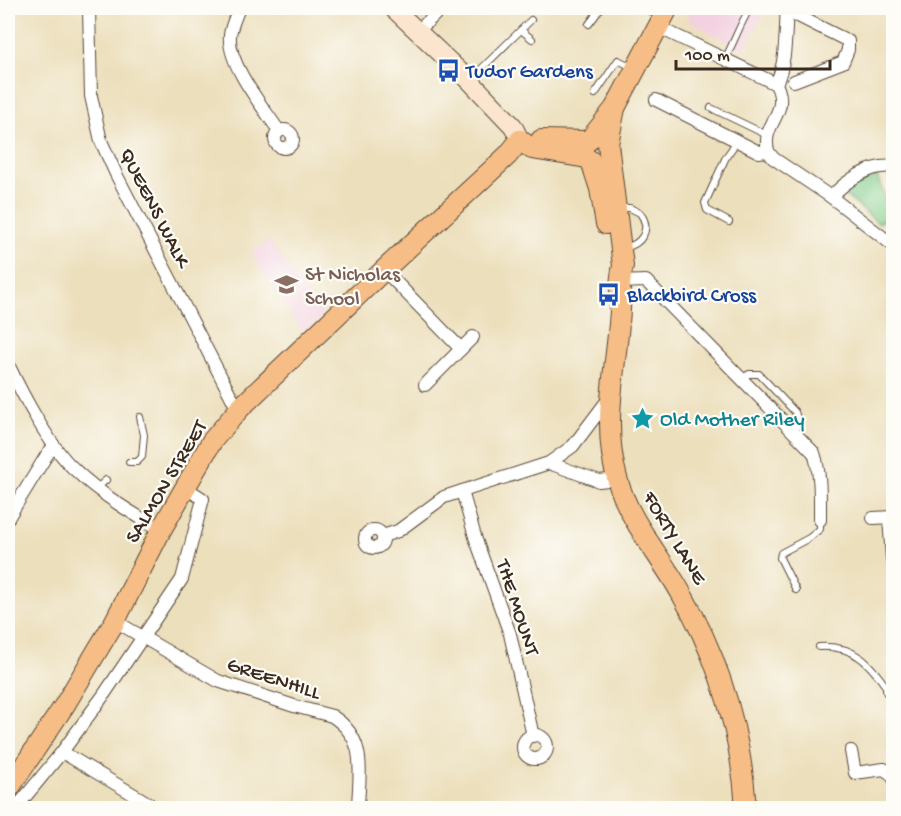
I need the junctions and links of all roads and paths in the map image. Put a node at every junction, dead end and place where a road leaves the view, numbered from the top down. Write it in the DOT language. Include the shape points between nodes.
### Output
graph roads {
  1 [pos="89,8"];
  2 [pos="239,8"];
  3 [pos="393,8"];
  4 [pos="442,8"];
  5 [pos="601,8"];
  6 [pos="642,8"];
  7 [pos="750,8"];
  8 [pos="786,11"];
  9 [pos="663,17"];
  10 [pos="531,20"];
  11 [pos="589,24"];
  12 [pos="521,30"];
  13 [pos="418,32"];
  14 [pos="532,39"];
  15 [pos="725,60"];
  16 [pos="635,69"];
  17 [pos="470,81"];
  18 [pos="794,81"];
  19 [pos="776,84"];
  20 [pos="595,94"];
  21 [pos="656,100"];
  22 [pos="711,108"];
  23 [pos="279,131"];
  24 [pos="767,135"];
  25 [pos="520,140"];
  26 [pos="738,140"];
  27 [pos="596,150"];
  28 [pos="768,151"];
  29 [pos="894,168"];
  30 [pos="831,197"];
  31 [pos="616,208"];
  32 [pos="729,222"];
  33 [pos="891,237"];
  34 [pos="621,249"];
  35 [pos="384,270"];
  36 [pos="618,282"];
  37 [pos="473,337"];
  38 [pos="462,349"];
  39 [pos="8,364"];
  40 [pos="425,386"];
  41 [pos="611,395"];
  42 [pos="240,408"];
  43 [pos="140,417"];
  44 [pos="54,447"];
  45 [pos="129,462"];
  46 [pos="549,463"];
  47 [pos="617,479"];
  48 [pos="106,480"];
  49 [pos="96,488"];
  50 [pos="186,488"];
  51 [pos="462,491"];
  52 [pos="892,517"];
  53 [pos="8,518"];
  54 [pos="873,518"];
  55 [pos="820,520"];
  56 [pos="161,530"];
  57 [pos="383,536"];
  58 [pos="892,559"];
  59 [pos="796,590"];
  60 [pos="115,621"];
  61 [pos="144,636"];
  62 [pos="819,647"];
  63 [pos="891,691"];
  64 [pos="533,736"];
  65 [pos="851,751"];
  66 [pos="62,752"];
  67 [pos="894,779"];
  68 [pos="8,790"];
  69 [pos="148,803"];
  70 [pos="16,808"];
  71 [pos="358,808"];
  72 [pos="746,808"];
  1 -- 42 [label="street, QUEENS WALK" via="91,96 101,141"];
  2 -- 23 [label="street" via="230,32 234,62"];
  3 -- 13 [label="main road"];
  4 -- 13 [label="street"];
  5 -- 11 [label="lane"];
  6 -- 9 [label="lane"];
  7 -- 15 [label="lane"];
  8 -- 18 [label="street" via="848,41 843,62"];
  8 -- 19 [label="street" via="784,57"];
  9 -- 15 [label="street"];
  9 -- 16 [label="main road"];
  10 -- 12 [label="lane"];
  12 -- 14 [label="lane"];
  12 -- 17 [label="lane"];
  13 -- 17 [label="main road"];
  15 -- 19 [label="street"];
  16 -- 20 [label="lane" via="618,60"];
  16 -- 27 [label="main road"];
  17 -- 25 [label="main road" via="513,126"];
  19 -- 24 [label="street" via="781,105"];
  21 -- 26 [label="street"];
  22 -- 24 [label="lane"];
  24 -- 28 [label="street"];
  25 -- 27 [label="main road"];
  25 -- 35 [label="main road, SALMON STREET"];
  26 -- 28 [label="street" via="759,152"];
  26 -- 32 [label="lane" via="705,202 707,210"];
  27 -- 31 [label="main road, FORTY LANE" via="614,180"];
  27 -- 36 [label="main road, FORTY LANE" via="611,265"];
  28 -- 30 [label="street"];
  29 -- 30 [label="street" via="883,165 845,182"];
  30 -- 33 [label="street"];
  31 -- 34 [label="main road, FORTY LANE"];
  31 -- 34 [label="lane" via="640,213 646,229 641,241"];
  34 -- 36 [label="main road, FORTY LANE" via="623,266"];
  35 -- 38 [label="street"];
  35 -- 42 [label="main road, SALMON STREET"];
  36 -- 41 [label="main road, FORTY LANE" via="620,308"];
  36 -- 55 [label="street" via="646,281 814,453"];
  37 -- 38 [label="street"];
  38 -- 40 [label="street"];
  39 -- 44 [label="street"];
  41 -- 46 [label="street" via="573,446"];
  41 -- 47 [label="main road, FORTY LANE" via="609,433"];
  42 -- 50 [label="main road, SALMON STREET" via="212,441"];
  43 -- 45 [label="lane" via="144,435 142,457"];
  44 -- 49 [label="street"];
  44 -- 53 [label="street"];
  46 -- 47 [label="street" via="599,481"];
  46 -- 51 [label="street"];
  47 -- 72 [label="main road, FORTY LANE" via="712,655 734,723"];
  48 -- 49 [label="lane"];
  49 -- 56 [label="street"];
  50 -- 56 [label="main road, SALMON STREET"];
  50 -- 61 [label="street" via="203,499 182,579"];
  51 -- 57 [label="street" via="444,497 398,531"];
  51 -- 64 [label="street, THE MOUNT" via="510,634"];
  52 -- 54 [label="street"];
  52 -- 58 [label="street"];
  55 -- 59 [label="lane" via="820,529 781,553"];
  56 -- 60 [label="main road, SALMON STREET"];
  60 -- 61 [label="street, GREENHILL"];
  60 -- 68 [label="main road, SALMON STREET"];
  61 -- 66 [label="street"];
  61 -- 71 [label="street, GREENHILL" via="218,681 332,716 343,724 357,745"];
  62 -- 63 [label="lane" via="851,651"];
  65 -- 67 [label="street" via="855,773 884,769"];
  66 -- 69 [label="street"];
  66 -- 70 [label="street"];
}
